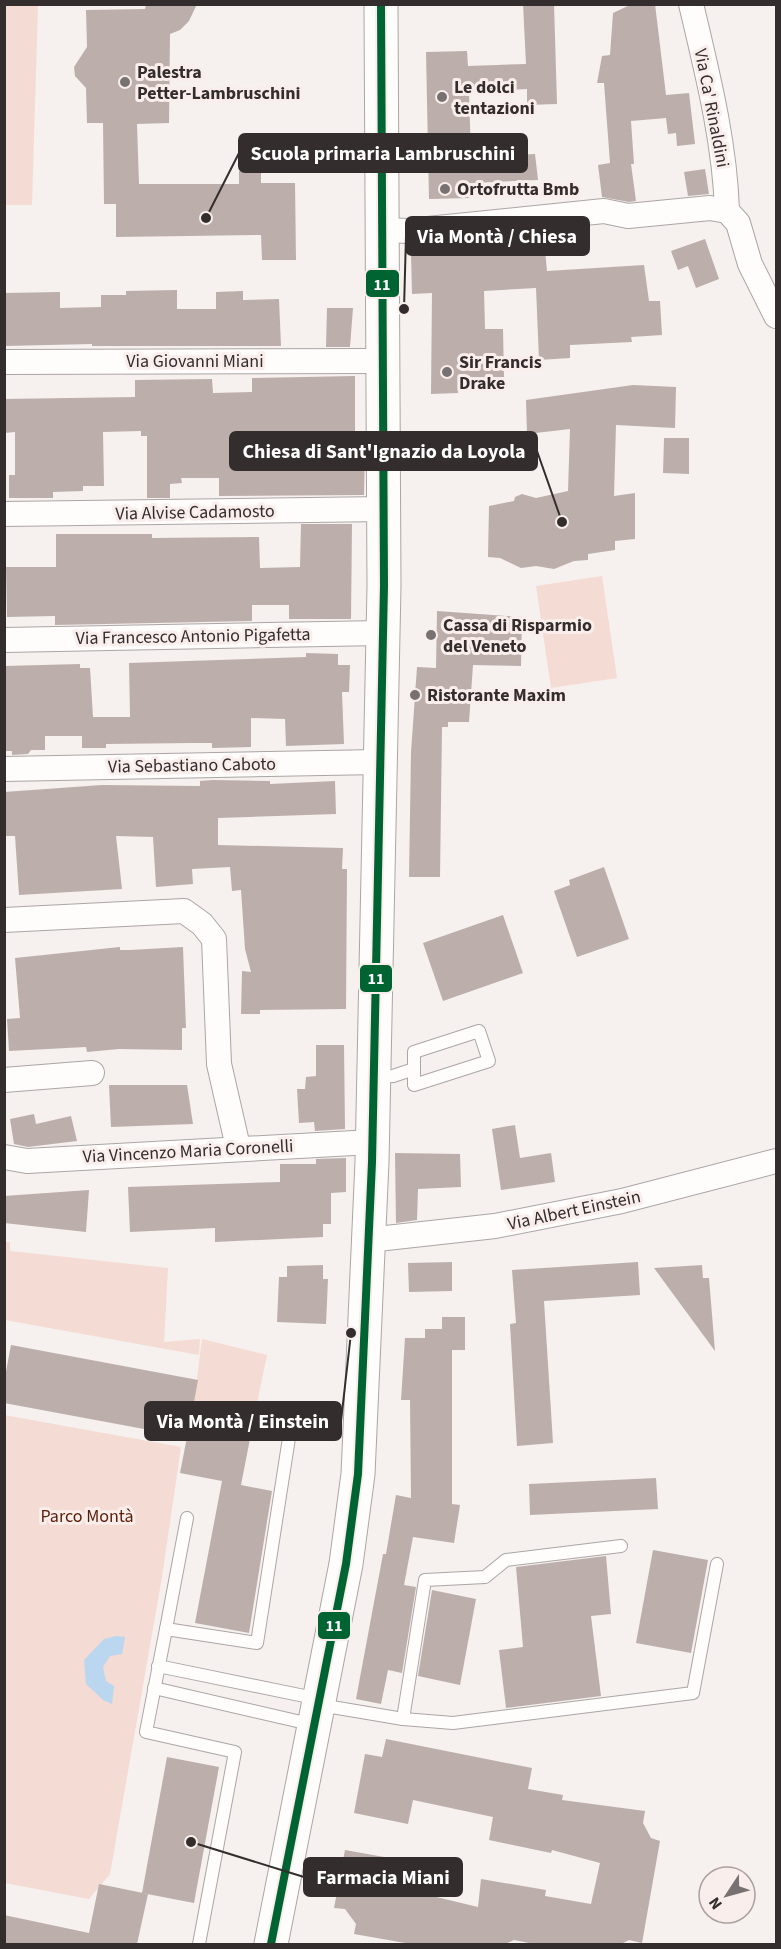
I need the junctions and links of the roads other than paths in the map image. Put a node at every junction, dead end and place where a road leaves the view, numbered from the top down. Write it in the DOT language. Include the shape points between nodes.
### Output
graph roads {
  1 [pos="381,4"];
  2 [pos="692,4"];
  3 [pos="727,211"];
  4 [pos="384,230"];
  5 [pos="777,316"];
  6 [pos="385,361"];
  7 [pos="4,362"];
  8 [pos="385,509"];
  9 [pos="4,514"];
  10 [pos="382,633"];
  11 [pos="4,640"];
  12 [pos="379,762"];
  13 [pos="4,769"];
  14 [pos="4,920"];
  15 [pos="414,1070"];
  16 [pos="92,1073"];
  17 [pos="373,1078"];
  18 [pos="4,1080"];
  19 [pos="372,1142"];
  20 [pos="237,1147"];
  21 [pos="4,1157"];
  22 [pos="777,1161"];
  23 [pos="368,1240"];
  24 [pos="289,1438"];
  25 [pos="187,1518"];
  26 [pos="621,1546"];
  27 [pos="717,1564"];
  28 [pos="166,1629"];
  29 [pos="158,1666"];
  30 [pos="154,1688"];
  31 [pos="317,1710"];
  32 [pos="403,1719"];
  33 [pos="199,1944"];
  34 [pos="271,1944"];
  1 -- 4 [label="main road"];
  2 -- 3 [label="street, Via Ca' Rinaldini" via="715,112"];
  3 -- 4 [label="street" via="710,208 628,216 604,211 408,231"];
  3 -- 5 [label="street, Via Ca' Rinaldini" via="738,223 750,264"];
  4 -- 6 [label="main road"];
  6 -- 7 [label="street, Via Giovanni Miani"];
  6 -- 8 [label="main road"];
  8 -- 9 [label="street, Via Alvise Cadamosto"];
  8 -- 10 [label="main road"];
  10 -- 11 [label="street, Via Francesco Antonio Pigafetta"];
  10 -- 12 [label="main road"];
  12 -- 13 [label="street, Via Sebastiano Caboto"];
  12 -- 17 [label="main road"];
  14 -- 20 [label="street" via="184,911 202,924 214,939 219,1064"];
  15 -- 15 [label="lane" via="414,1085 489,1061 479,1031 414,1052"];
  15 -- 17 [label="lane"];
  16 -- 18 [label="street"];
  17 -- 19 [label="main road"];
  19 -- 20 [label="street, Via Vincenzo Maria Coronelli"];
  19 -- 23 [label="main road"];
  20 -- 21 [label="street, Via Vincenzo Maria Coronelli" via="27,1161"];
  22 -- 23 [label="street, Via Albert Einstein" via="633,1198 495,1226"];
  23 -- 31 [label="main road" via="358,1474 346,1564"];
  24 -- 28 [label="lane" via="257,1643"];
  25 -- 28 [label="lane"];
  26 -- 32 [label="lane" via="506,1560 485,1577 424,1580"];
  27 -- 32 [label="lane" via="693,1693 453,1723"];
  28 -- 29 [label="lane"];
  29 -- 30 [label="lane"];
  29 -- 31 [label="lane"];
  30 -- 31 [label="lane"];
  30 -- 33 [label="lane" via="146,1732 235,1752"];
  31 -- 32 [label="lane"];
  31 -- 34 [label="main road"];
}
